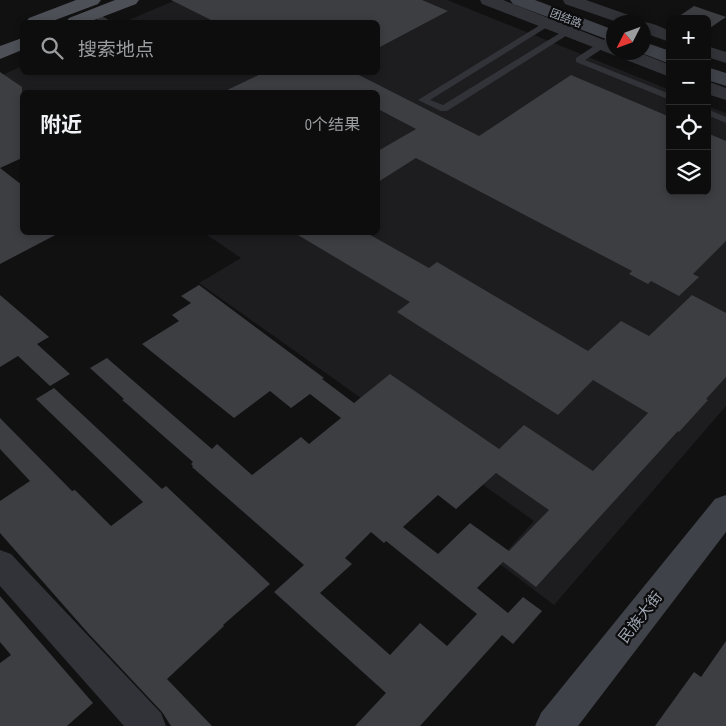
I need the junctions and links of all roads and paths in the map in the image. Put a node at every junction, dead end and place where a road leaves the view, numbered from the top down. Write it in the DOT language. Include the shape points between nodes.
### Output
graph roads {
  1 [pos="130,0"];
  2 [pos="488,0"];
  3 [pos="519,0"];
  4 [pos="547,0"];
  5 [pos="571,0"];
  6 [pos="98,12"];
  7 [pos="612,15"];
  8 [pos="48,20"];
  9 [pos="80,20"];
  10 [pos="606,22"];
  11 [pos="548,24"];
  12 [pos="575,28"];
  13 [pos="20,29"];
  14 [pos="651,30"];
  15 [pos="666,35"];
  16 [pos="0,37"];
  17 [pos="606,40"];
  18 [pos="651,40"];
  19 [pos="606,44"];
  20 [pos="20,45"];
  21 [pos="666,45"];
  22 [pos="651,51"];
  23 [pos="711,52"];
  24 [pos="0,53"];
  25 [pos="666,56"];
  26 [pos="726,58"];
  27 [pos="641,60"];
  28 [pos="711,62"];
  29 [pos="726,68"];
  30 [pos="666,70"];
  31 [pos="711,74"];
  32 [pos="726,80"];
  33 [pos="711,88"];
  34 [pos="726,94"];
  35 [pos="666,95"];
  36 [pos="711,114"];
  37 [pos="726,120"];
  38 [pos="726,508"];
  39 [pos="0,564"];
  40 [pos="148,726"];
  41 [pos="554,726"];
  1 -- 6 [label="main road"];
  2 -- 11 [label="street"];
  3 -- 12 [label="main road, 团结路"];
  4 -- 10 [label="main road, 团结路"];
  5 -- 7 [label="street"];
  6 -- 8 [label="main road"];
  6 -- 9 [label="main road"];
  11 -- 12 [label="street"];
  11 -- 12 [label="lane" via="423,100 444,110"];
  12 -- 17 [label="main road, 团结路"];
  13 -- 16 [label="main road"];
  14 -- 15 [label="street"];
  18 -- 21 [label="main road"];
  19 -- 35 [label="lane" via="579,60"];
  20 -- 24 [label="main road"];
  22 -- 25 [label="main road"];
  23 -- 26 [label="street"];
  27 -- 30 [label="street"];
  28 -- 29 [label="main road"];
  31 -- 32 [label="main road"];
  33 -- 34 [label="street"];
  36 -- 37 [label="lane"];
  38 -- 41 [label="main road, 民族大街"];
  39 -- 40 [label="street"];
}
